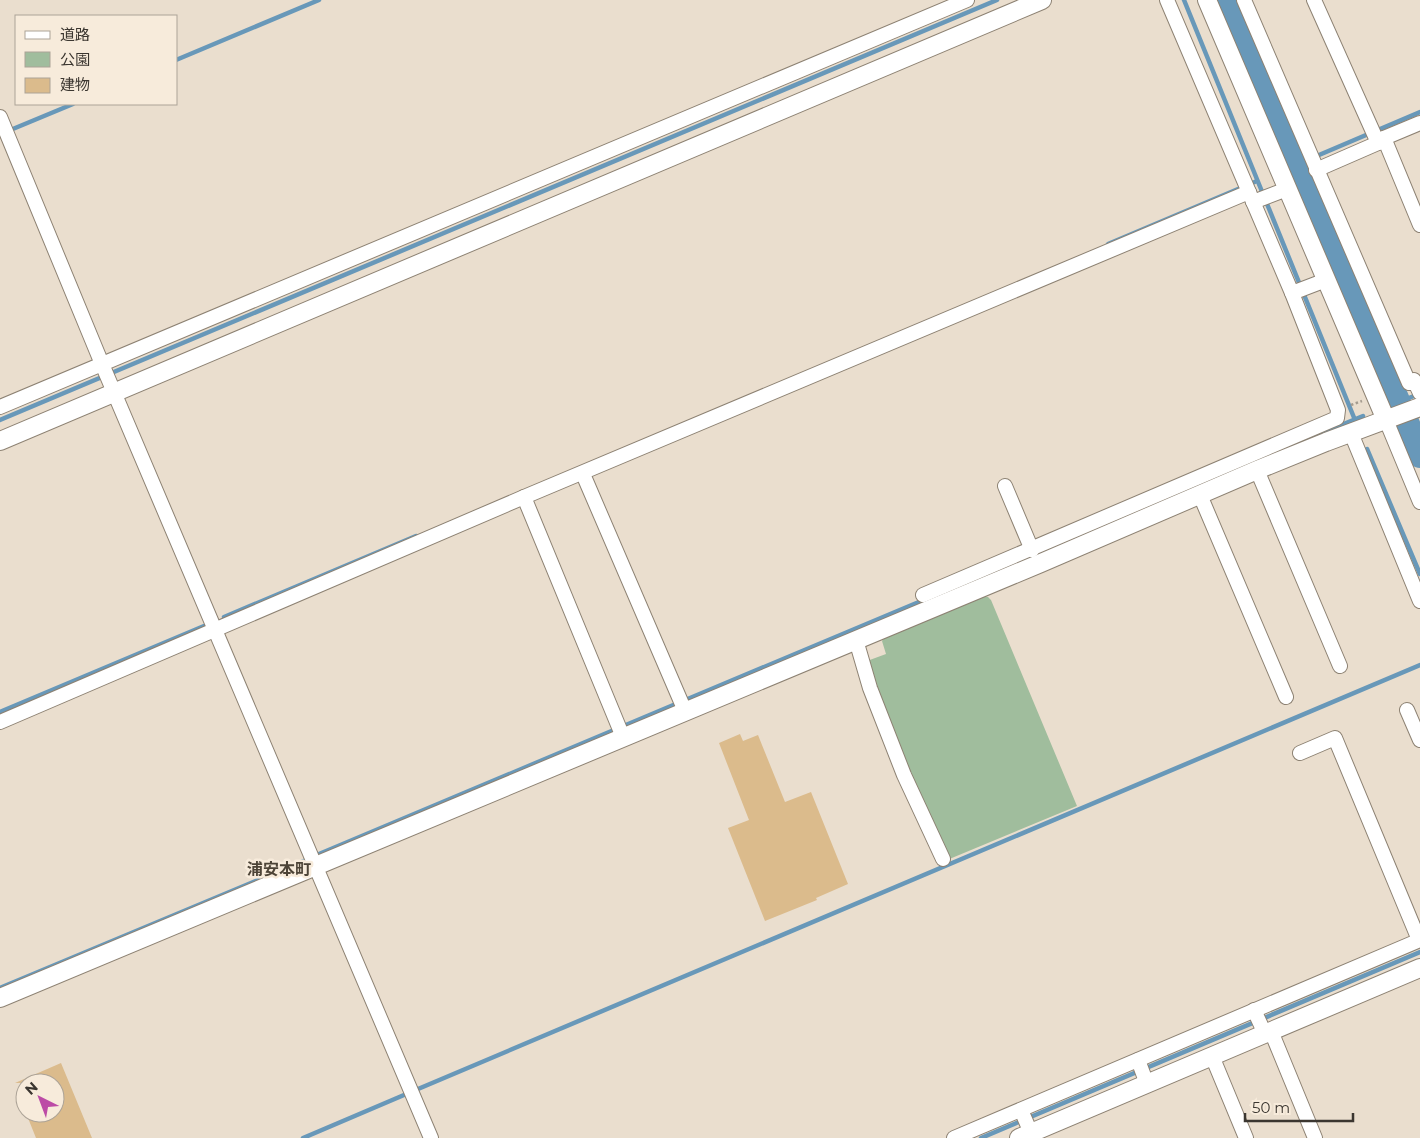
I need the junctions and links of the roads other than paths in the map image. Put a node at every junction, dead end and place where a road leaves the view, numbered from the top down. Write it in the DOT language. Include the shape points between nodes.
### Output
graph roads {
  1 [pos="967,0"];
  2 [pos="1042,0"];
  3 [pos="1167,0"];
  4 [pos="1207,0"];
  5 [pos="1244,0"];
  6 [pos="1314,0"];
  7 [pos="1420,122"];
  8 [pos="4,127"];
  9 [pos="1377,136"];
  10 [pos="1316,170"];
  11 [pos="1287,189"];
  12 [pos="1254,193"];
  13 [pos="1420,225"];
  14 [pos="1326,280"];
  15 [pos="1298,290"];
  16 [pos="108,376"];
  17 [pos="1418,392"];
  18 [pos="0,407"];
  19 [pos="1389,419"];
  20 [pos="1343,427"];
  21 [pos="0,441"];
  22 [pos="1257,470"];
  23 [pos="583,474"];
  24 [pos="1005,486"];
  25 [pos="1202,487"];
  26 [pos="524,498"];
  27 [pos="1420,502"];
  28 [pos="1037,554"];
  29 [pos="962,586"];
  30 [pos="923,595"];
  31 [pos="1420,601"];
  32 [pos="215,630"];
  33 [pos="856,640"];
  34 [pos="1340,666"];
  35 [pos="1286,697"];
  36 [pos="683,705"];
  37 [pos="1407,710"];
  38 [pos="0,722"];
  39 [pos="621,731"];
  40 [pos="1420,740"];
  41 [pos="1300,753"];
  42 [pos="944,858"];
  43 [pos="316,866"];
  44 [pos="1420,940"];
  45 [pos="1420,968"];
  46 [pos="1341,987"];
  47 [pos="0,998"];
  48 [pos="1261,1023"];
  49 [pos="1212,1056"];
  50 [pos="1142,1071"];
  51 [pos="1025,1124"];
  52 [pos="431,1138"];
  53 [pos="954,1138"];
  54 [pos="1246,1138"];
  55 [pos="1315,1138"];
  1 -- 16 [label="street"];
  2 -- 16 [label="street"];
  3 -- 12 [label="street"];
  4 -- 11 [label="street"];
  5 -- 10 [label="street"];
  6 -- 9 [label="street"];
  7 -- 9 [label="street"];
  8 -- 16 [label="street"];
  9 -- 10 [label="street"];
  9 -- 13 [label="street"];
  10 -- 17 [label="street" via="1409,383"];
  11 -- 12 [label="street"];
  11 -- 14 [label="street"];
  12 -- 15 [label="street"];
  12 -- 23 [label="street"];
  14 -- 15 [label="street"];
  14 -- 19 [label="street"];
  15 -- 20 [label="street"];
  16 -- 18 [label="street"];
  16 -- 21 [label="street"];
  16 -- 32 [label="street"];
  17 -- 19 [label="street"];
  19 -- 20 [label="street"];
  19 -- 27 [label="street"];
  20 -- 22 [label="street" via="1326,442"];
  20 -- 25 [label="street"];
  20 -- 31 [label="street"];
  22 -- 25 [label="street"];
  22 -- 34 [label="street"];
  23 -- 26 [label="street"];
  23 -- 36 [label="street"];
  24 -- 28 [label="street"];
  25 -- 28 [label="street"];
  25 -- 35 [label="street"];
  26 -- 32 [label="street"];
  26 -- 39 [label="street"];
  28 -- 29 [label="street"];
  29 -- 30 [label="street"];
  29 -- 33 [label="street"];
  32 -- 38 [label="street"];
  32 -- 43 [label="street"];
  33 -- 36 [label="street"];
  33 -- 42 [label="street" via="870,688 904,775"];
  36 -- 39 [label="street"];
  37 -- 40 [label="street"];
  39 -- 43 [label="street"];
  41 -- 44 [label="street" via="1335,738"];
  43 -- 47 [label="street"];
  43 -- 52 [label="street"];
  44 -- 46 [label="street"];
  45 -- 46 [label="street"];
  46 -- 48 [label="street"];
  46 -- 48 [label="street"];
  48 -- 49 [label="street"];
  48 -- 50 [label="street"];
  48 -- 55 [label="street"];
  49 -- 50 [label="street"];
  49 -- 54 [label="street"];
  50 -- 51 [label="street"];
  50 -- 51 [label="street"];
  51 -- 53 [label="street"];
}
